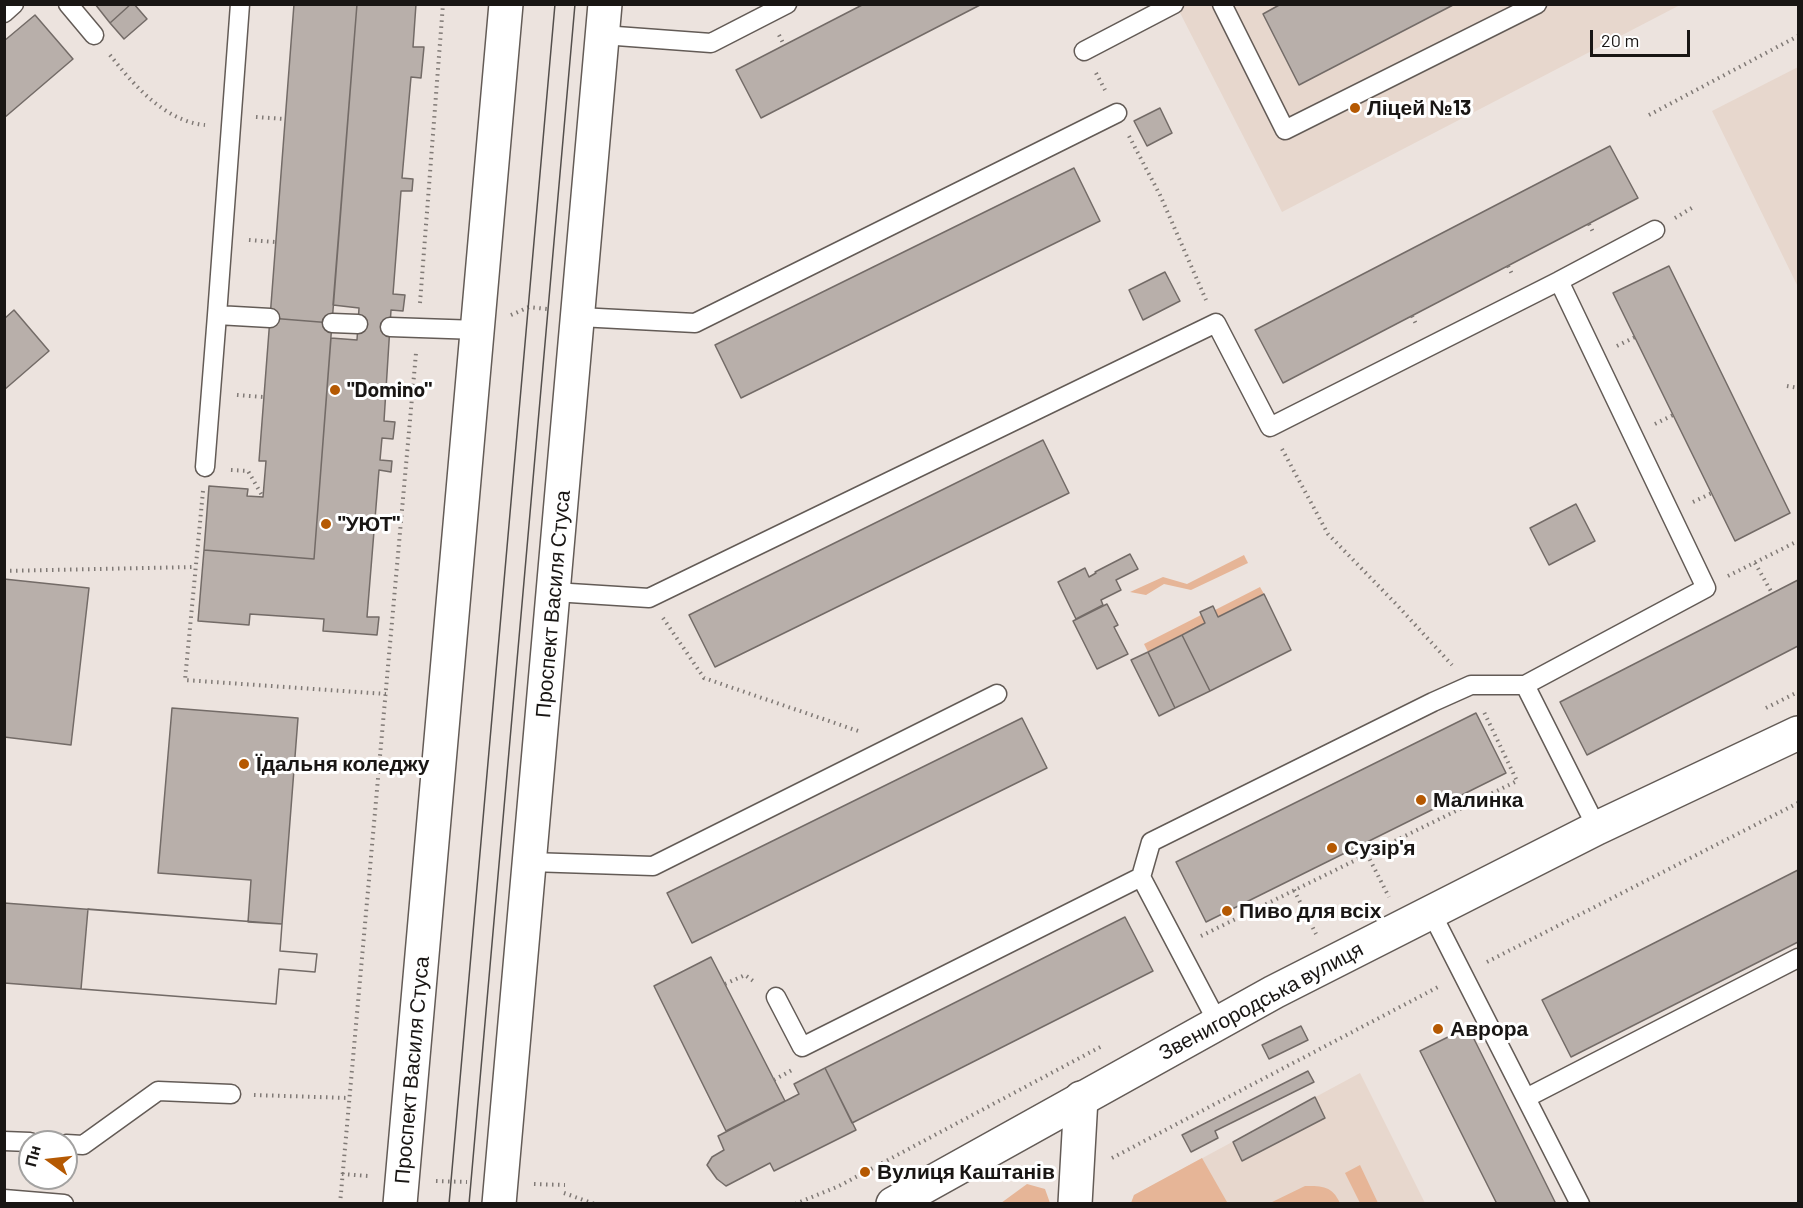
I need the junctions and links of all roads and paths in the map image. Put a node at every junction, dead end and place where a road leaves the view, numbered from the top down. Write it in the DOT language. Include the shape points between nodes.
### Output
graph roads {
  1 [pos="14,4"];
  2 [pos="68,4"];
  3 [pos="240,4"];
  4 [pos="443,4"];
  5 [pos="506,4"];
  6 [pos="787,4"];
  7 [pos="1174,4"];
  8 [pos="1222,4"];
  9 [pos="1537,4"];
  10 [pos="4,13"];
  11 [pos="604,20"];
  12 [pos="94,35"];
  13 [pos="1798,36"];
  14 [pos="1084,51"];
  15 [pos="122,70"];
  16 [pos="1117,113"];
  17 [pos="1649,115"];
  18 [pos="197,124"];
  19 [pos="1655,230"];
  20 [pos="1559,281"];
  21 [pos="217,315"];
  22 [pos="579,317"];
  23 [pos="270,318"];
  24 [pos="332,323"];
  25 [pos="1216,323"];
  26 [pos="358,324"];
  27 [pos="390,327"];
  28 [pos="418,328"];
  29 [pos="477,330"];
  30 [pos="1787,386"];
  31 [pos="1798,388"];
  32 [pos="1270,427"];
  33 [pos="205,467"];
  34 [pos="263,497"];
  35 [pos="1798,541"];
  36 [pos="1755,563"];
  37 [pos="194,567"];
  38 [pos="4,571"];
  39 [pos="1706,588"];
  40 [pos="554,592"];
  41 [pos="1772,593"];
  42 [pos="649,598"];
  43 [pos="1525,685"];
  44 [pos="1471,686"];
  45 [pos="386,694"];
  46 [pos="997,694"];
  47 [pos="1798,733"];
  48 [pos="895,744"];
  49 [pos="1798,803"];
  50 [pos="1597,828"];
  51 [pos="1367,854"];
  52 [pos="530,862"];
  53 [pos="1141,877"];
  54 [pos="1294,890"];
  55 [pos="1390,897"];
  56 [pos="1431,912"];
  57 [pos="1194,927"];
  58 [pos="1316,934"];
  59 [pos="1798,958"];
  60 [pos="1463,974"];
  61 [pos="776,997"];
  62 [pos="1218,1023"];
  63 [pos="231,1094"];
  64 [pos="349,1098"];
  65 [pos="1081,1098"];
  66 [pos="1526,1098"];
  67 [pos="78,1145"];
  68 [pos="342,1174"];
  69 [pos="565,1185"];
  70 [pos="1076,1190"];
  71 [pos="401,1191"];
  72 [pos="500,1193"];
  73 [pos="564,1193"];
  74 [pos="4,1199"];
  75 [pos="64,1203"];
  76 [pos="340,1203"];
  77 [pos="595,1203"];
  78 [pos="893,1203"];
  79 [pos="1580,1203"];
  1 -- 10 [label="lane"];
  2 -- 12 [label="lane"];
  3 -- 21 [label="lane"];
  4 -- 28 [label="path"];
  5 -- 29 [label="street, Проспект Василя Стуса"];
  6 -- 11 [label="lane" via="711,43"];
  7 -- 14 [label="lane"];
  8 -- 9 [label="lane" via="1285,129"];
  11 -- 22 [label="street, Проспект Василя Стуса"];
  13 -- 17 [label="path"];
  14 -- 16 [label="path"];
  15 -- 18 [label="path" via="154,103"];
  16 -- 22 [label="lane" via="695,323"];
  16 -- 25 [label="path" via="1160,195"];
  19 -- 20 [label="lane"];
  20 -- 32 [label="lane"];
  20 -- 39 [label="lane"];
  21 -- 23 [label="lane"];
  21 -- 33 [label="lane"];
  22 -- 40 [label="street, Проспект Василя Стуса"];
  24 -- 26 [label="lane"];
  25 -- 32 [label="lane"];
  25 -- 42 [label="lane"];
  27 -- 28 [label="lane"];
  28 -- 29 [label="lane"];
  28 -- 45 [label="path"];
  29 -- 71 [label="street, Проспект Василя Стуса"];
  30 -- 31 [label="path"];
  32 -- 44 [label="path" via="1328,534"];
  33 -- 34 [label="path" via="248,471"];
  33 -- 37 [label="path"];
  35 -- 36 [label="path"];
  36 -- 39 [label="path"];
  36 -- 41 [label="path"];
  37 -- 38 [label="path"];
  37 -- 45 [label="path" via="185,680"];
  39 -- 43 [label="lane"];
  40 -- 42 [label="lane"];
  40 -- 52 [label="street, Проспект Василя Стуса"];
  42 -- 48 [label="path" via="704,678"];
  43 -- 44 [label="lane"];
  43 -- 50 [label="lane"];
  44 -- 51 [label="path" via="1517,782"];
  44 -- 53 [label="lane" via="1151,842"];
  45 -- 64 [label="path"];
  46 -- 48 [label="lane"];
  47 -- 50 [label="street, Звенигородська вулиця"];
  48 -- 52 [label="lane" via="653,866"];
  49 -- 60 [label="path"];
  50 -- 56 [label="street, Звенигородська вулиця"];
  51 -- 54 [label="path"];
  51 -- 55 [label="path"];
  52 -- 72 [label="street, Проспект Василя Стуса"];
  53 -- 61 [label="lane" via="802,1047"];
  53 -- 62 [label="lane"];
  54 -- 57 [label="path" via="1200,937"];
  54 -- 58 [label="path"];
  56 -- 60 [label="lane"];
  56 -- 62 [label="street, Звенигородська вулиця"];
  59 -- 66 [label="lane"];
  60 -- 66 [label="lane"];
  60 -- 70 [label="path"];
  62 -- 65 [label="street, Звенигородська вулиця"];
  63 -- 64 [label="path"];
  63 -- 67 [label="lane" via="158,1091 83,1145"];
  64 -- 68 [label="path"];
  65 -- 70 [label="street"];
  65 -- 78 [label="street, Звенигородська вулиця"];
  66 -- 79 [label="lane"];
  68 -- 71 [label="path"];
  68 -- 76 [label="path"];
  69 -- 72 [label="path"];
  71 -- 72 [label="path" via="451,1182"];
  73 -- 77 [label="path"];
  74 -- 75 [label="lane"];
}
